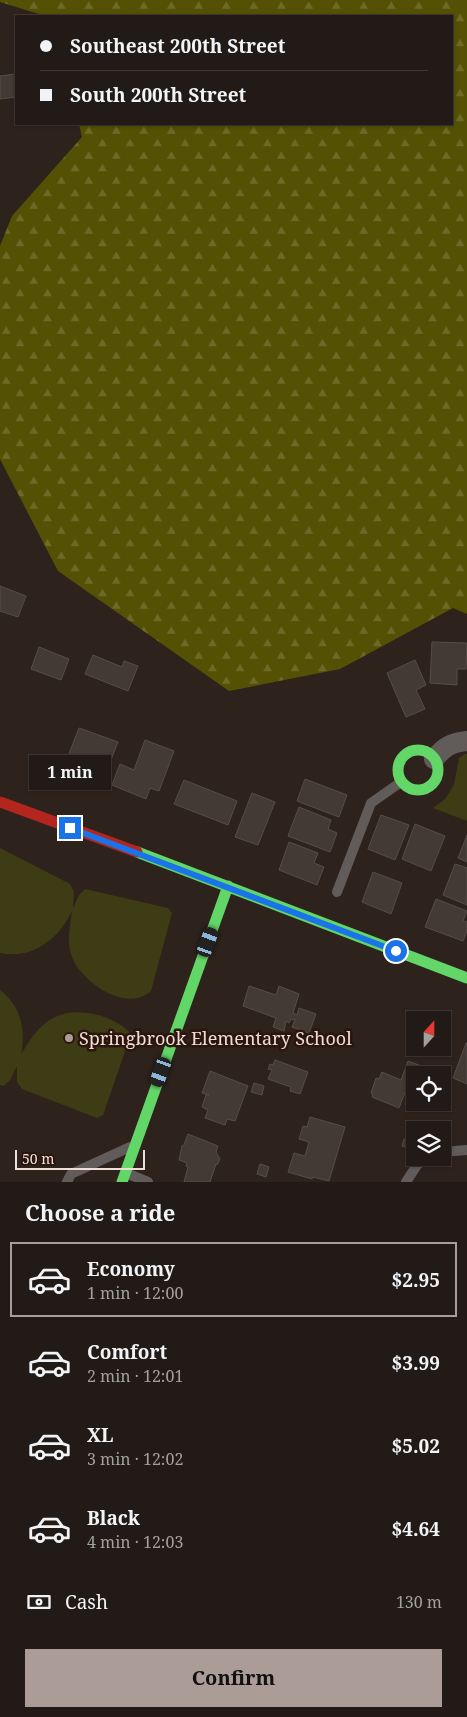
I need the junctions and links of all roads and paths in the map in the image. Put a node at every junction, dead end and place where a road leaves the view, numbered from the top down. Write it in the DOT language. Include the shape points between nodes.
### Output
graph roads {
  1 [pos="467,741"];
  2 [pos="434,759"];
  3 [pos="401,782"];
  4 [pos="0,802"];
  5 [pos="228,886"];
  6 [pos="337,892"];
  7 [pos="467,978"];
  8 [pos="135,1145"];
  9 [pos="467,1150"];
  10 [pos="451,1151"];
  11 [pos="416,1166"];
  12 [pos="123,1177"];
  13 [pos="67,1182"];
  14 [pos="148,1182"];
  15 [pos="406,1182"];
  1 -- 2 [label="street" via="443,748"];
  2 -- 3 [label="street" via="437,774 429,786 414,790"];
  2 -- 3 [label="street" via="421,751 406,754 398,767"];
  3 -- 6 [label="lane" via="371,803"];
  4 -- 5 [label="street"];
  5 -- 7 [label="street"];
  5 -- 8 [label="street"];
  8 -- 12 [label="street"];
  8 -- 13 [label="lane" via="71,1174"];
  9 -- 10 [label="lane"];
  11 -- 15 [label="lane"];
  12 -- 14 [label="lane"];
}
